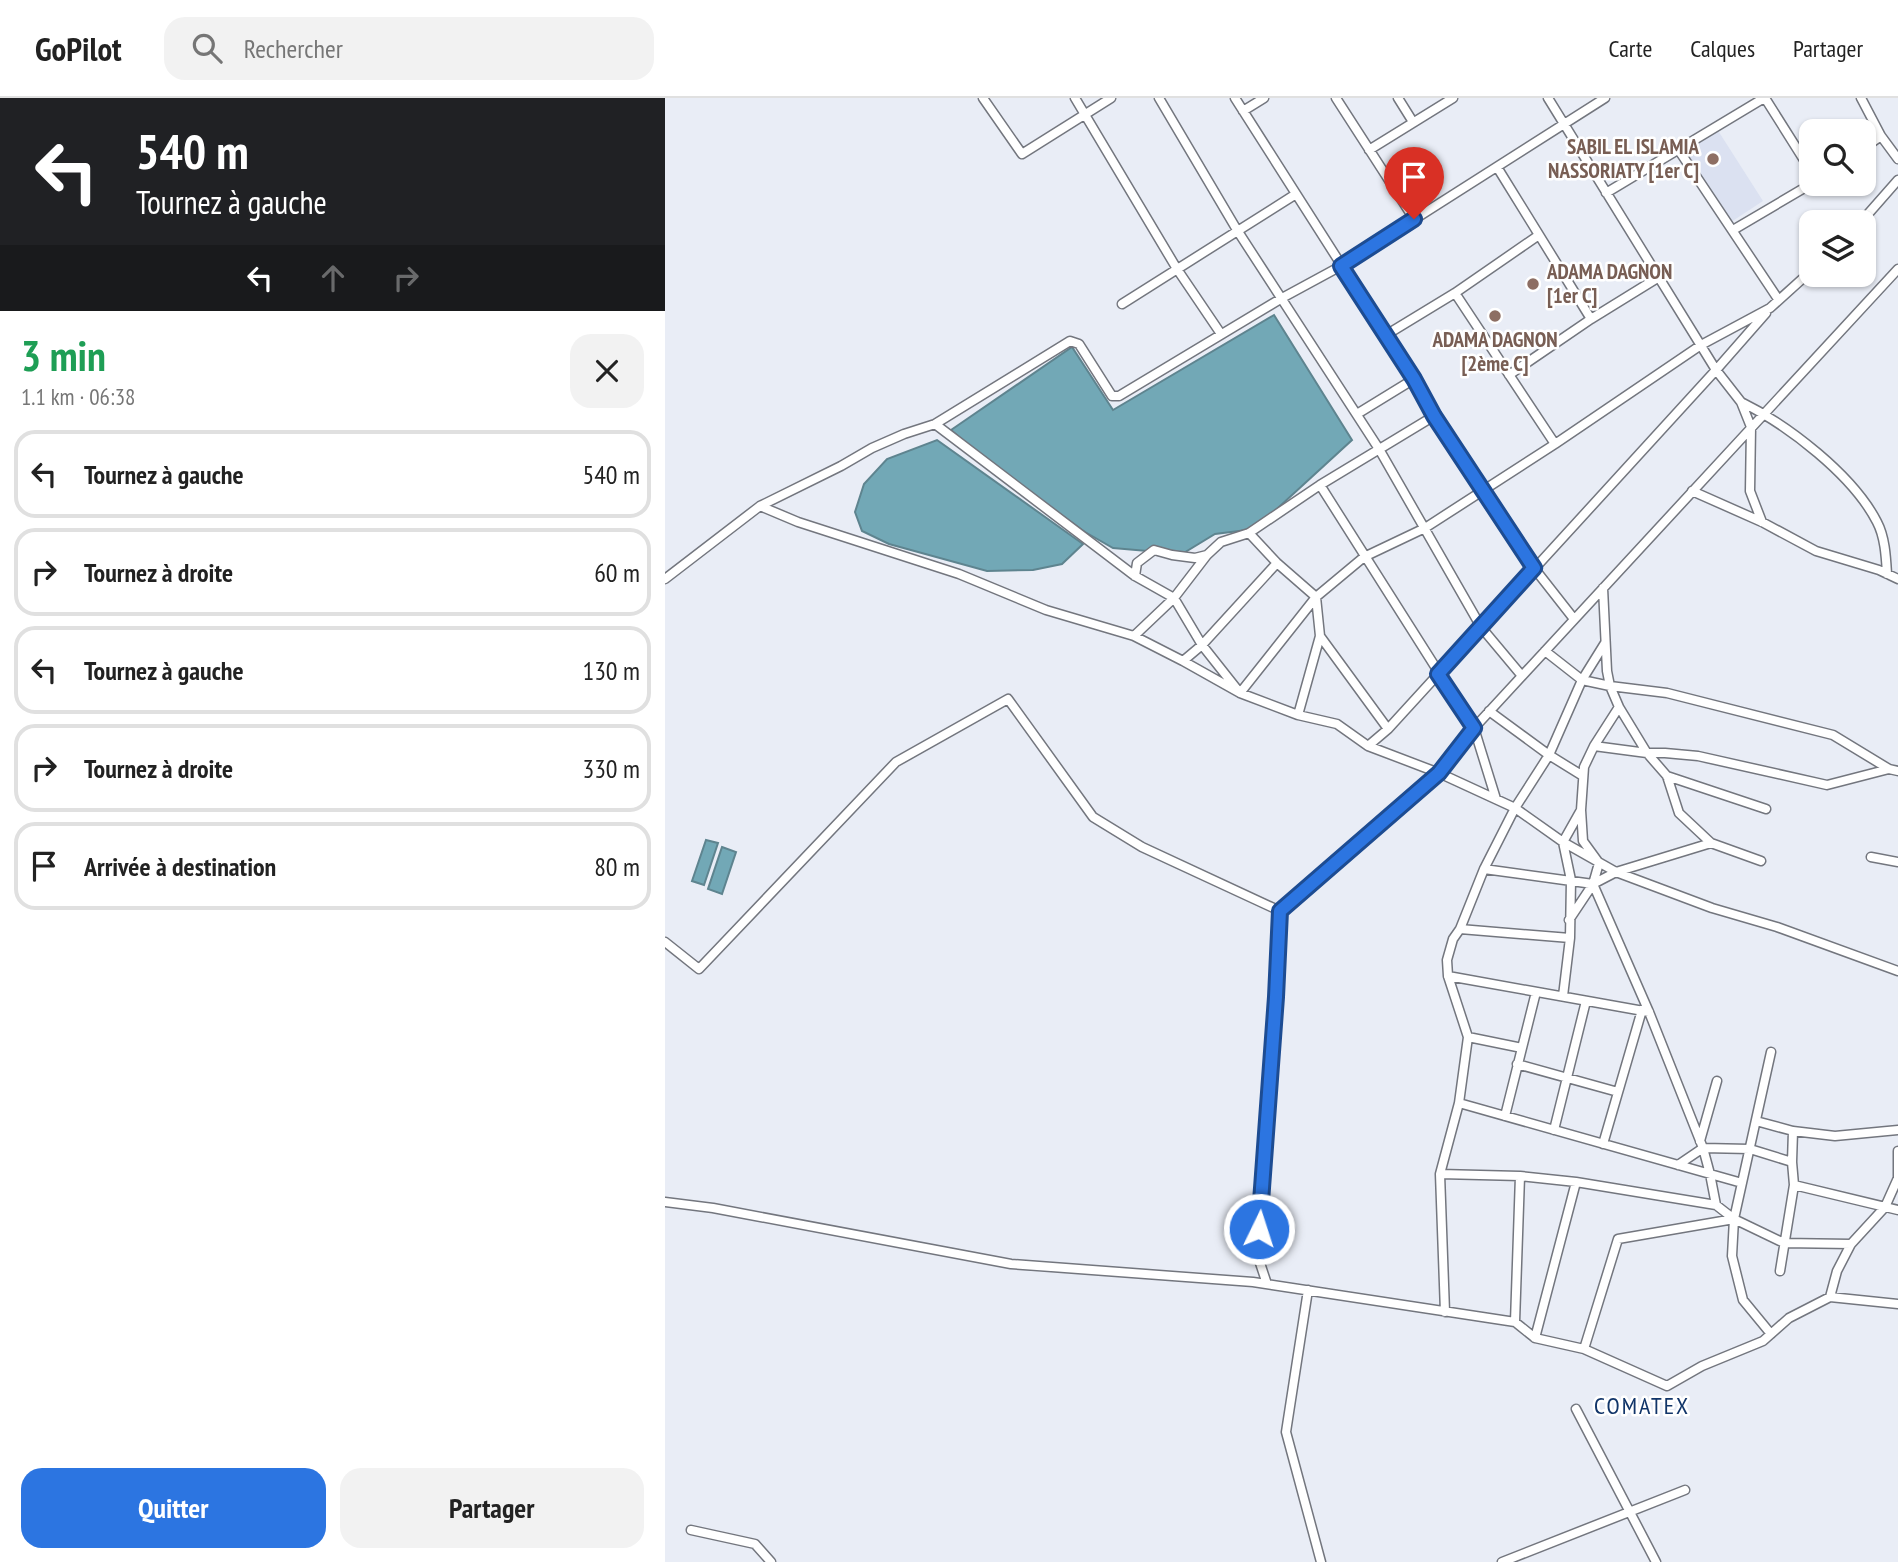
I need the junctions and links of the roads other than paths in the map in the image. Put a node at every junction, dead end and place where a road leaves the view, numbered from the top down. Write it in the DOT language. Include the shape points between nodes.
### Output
graph roads {
  1 [pos="983,98"];
  2 [pos="1075,98"];
  3 [pos="1111,98"];
  4 [pos="1159,98"];
  5 [pos="1235,98"];
  6 [pos="1264,98"];
  7 [pos="1336,98"];
  8 [pos="1398,98"];
  9 [pos="1548,98"];
  10 [pos="1605,98"];
  11 [pos="1765,98"];
  12 [pos="1861,98"];
  13 [pos="1450,99"];
  14 [pos="1244,111"];
  15 [pos="1086,114"];
  16 [pos="1413,122"];
  17 [pos="1565,125"];
  18 [pos="1881,136"];
  19 [pos="1876,140"];
  20 [pos="1678,149"];
  21 [pos="1369,150"];
  22 [pos="1799,152"];
  23 [pos="1898,159"];
  24 [pos="1497,167"];
  25 [pos="1898,180"];
  26 [pos="1799,191"];
  27 [pos="1606,193"];
  28 [pos="1296,194"];
  29 [pos="1872,210"];
  30 [pos="1414,219"];
  31 [pos="1237,230"];
  32 [pos="1733,230"];
  33 [pos="1539,235"];
  34 [pos="1341,266"];
  35 [pos="1898,269"];
  36 [pos="1177,270"];
  37 [pos="1659,277"];
  38 [pos="1799,282"];
  39 [pos="1455,293"];
  40 [pos="1282,298"];
  41 [pos="1779,299"];
  42 [pos="1122,304"];
  43 [pos="1770,308"];
  44 [pos="1591,319"];
  45 [pos="1221,334"];
  46 [pos="1385,335"];
  47 [pos="1701,345"];
  48 [pos="1716,370"];
  49 [pos="1509,375"];
  50 [pos="1414,379"];
  51 [pos="1741,402"];
  52 [pos="1357,414"];
  53 [pos="1765,414"];
  54 [pos="1434,416"];
  55 [pos="935,424"];
  56 [pos="1751,427"];
  57 [pos="1555,444"];
  58 [pos="1380,449"];
  59 [pos="1320,485"];
  60 [pos="1484,490"];
  61 [pos="1692,491"];
  62 [pos="759,506"];
  63 [pos="1762,522"];
  64 [pos="1425,528"];
  65 [pos="1249,533"];
  66 [pos="1207,555"];
  67 [pos="1364,557"];
  68 [pos="1277,563"];
  69 [pos="1534,568"];
  70 [pos="1888,574"];
  71 [pos="1135,576"];
  72 [pos="665,579"];
  73 [pos="1898,579"];
  74 [pos="1603,588"];
  75 [pos="1316,597"];
  76 [pos="1174,598"];
  77 [pos="1574,619"];
  78 [pos="1481,627"];
  79 [pos="1134,636"];
  80 [pos="1319,636"];
  81 [pos="1605,643"];
  82 [pos="1202,645"];
  83 [pos="1545,651"];
  84 [pos="1184,661"];
  85 [pos="1438,674"];
  86 [pos="1522,676"];
  87 [pos="1582,680"];
  88 [pos="1610,686"];
  89 [pos="1240,693"];
  90 [pos="1619,707"];
  91 [pos="1489,711"];
  92 [pos="1298,715"];
  93 [pos="1474,728"];
  94 [pos="1388,730"];
  95 [pos="1368,746"];
  96 [pos="1594,746"];
  97 [pos="1647,753"];
  98 [pos="1549,755"];
  99 [pos="1894,770"];
  100 [pos="1439,773"];
  101 [pos="1583,776"];
  102 [pos="1667,776"];
  103 [pos="1496,799"];
  104 [pos="1515,808"];
  105 [pos="1766,809"];
  106 [pos="1581,810"];
  107 [pos="1563,842"];
  108 [pos="1711,843"];
  109 [pos="1871,857"];
  110 [pos="1761,861"];
  111 [pos="1898,862"];
  112 [pos="1599,863"];
  113 [pos="1484,870"];
  114 [pos="1616,873"];
  115 [pos="1571,880"];
  116 [pos="1593,884"];
  117 [pos="1280,911"];
  118 [pos="1569,920"];
  119 [pos="1460,929"];
  120 [pos="1570,939"];
  121 [pos="665,942"];
  122 [pos="1898,971"];
  123 [pos="1448,976"];
  124 [pos="1536,992"];
  125 [pos="1563,996"];
  126 [pos="1586,1001"];
  127 [pos="1645,1011"];
  128 [pos="1468,1037"];
  129 [pos="1522,1048"];
  130 [pos="1770,1052"];
  131 [pos="1517,1063"];
  132 [pos="1567,1078"];
  133 [pos="1717,1081"];
  134 [pos="1618,1092"];
  135 [pos="1459,1103"];
  136 [pos="1505,1116"];
  137 [pos="1756,1121"];
  138 [pos="1554,1130"];
  139 [pos="1898,1130"];
  140 [pos="1793,1131"];
  141 [pos="1603,1144"];
  142 [pos="1701,1144"];
  143 [pos="1750,1149"];
  144 [pos="1898,1151"];
  145 [pos="1792,1162"];
  146 [pos="1678,1165"];
  147 [pos="1440,1174"];
  148 [pos="1710,1174"];
  149 [pos="1520,1176"];
  150 [pos="1576,1182"];
  151 [pos="1742,1183"];
  152 [pos="1794,1185"];
  153 [pos="665,1202"];
  154 [pos="1716,1205"];
  155 [pos="1885,1207"];
  156 [pos="1898,1210"];
  157 [pos="1734,1219"];
  158 [pos="1784,1243"];
  159 [pos="1851,1244"];
  160 [pos="1780,1270"];
  161 [pos="1267,1284"];
  162 [pos="1308,1290"];
  163 [pos="1830,1297"];
  164 [pos="1898,1304"];
  165 [pos="1445,1312"];
  166 [pos="1515,1322"];
  167 [pos="1771,1334"];
  168 [pos="1535,1338"];
  169 [pos="1584,1349"];
  170 [pos="1576,1409"];
  171 [pos="1685,1490"];
  172 [pos="1630,1512"];
  173 [pos="691,1530"];
  174 [pos="771,1562"];
  175 [pos="1321,1562"];
  176 [pos="1502,1562"];
  177 [pos="1656,1562"];
  1 -- 15 [label="street" via="1022,154"];
  2 -- 15 [label="street"];
  3 -- 15 [label="street"];
  4 -- 31 [label="street"];
  5 -- 14 [label="street"];
  6 -- 14 [label="street"];
  7 -- 21 [label="street"];
  8 -- 16 [label="street"];
  9 -- 17 [label="street"];
  10 -- 17 [label="street"];
  11 -- 20 [label="street"];
  11 -- 22 [label="street"];
  12 -- 18 [label="street"];
  13 -- 16 [label="street"];
  14 -- 28 [label="street"];
  15 -- 36 [label="street"];
  16 -- 21 [label="street"];
  17 -- 24 [label="street"];
  17 -- 27 [label="street"];
  18 -- 19 [label="street"];
  18 -- 23 [label="street"];
  20 -- 27 [label="street"];
  20 -- 32 [label="street"];
  21 -- 30 [label="street"];
  24 -- 30 [label="street"];
  24 -- 33 [label="street"];
  25 -- 29 [label="street"];
  26 -- 32 [label="street"];
  27 -- 37 [label="street"];
  28 -- 31 [label="street"];
  28 -- 34 [label="street"];
  30 -- 34 [label="street"];
  31 -- 36 [label="street"];
  31 -- 40 [label="street"];
  32 -- 41 [label="street"];
  33 -- 39 [label="street"];
  33 -- 44 [label="street"];
  34 -- 40 [label="street"];
  34 -- 46 [label="street"];
  35 -- 53 [label="street"];
  36 -- 42 [label="street"];
  36 -- 45 [label="street"];
  37 -- 44 [label="street"];
  37 -- 47 [label="street"];
  38 -- 41 [label="street"];
  39 -- 46 [label="street"];
  39 -- 49 [label="street"];
  40 -- 45 [label="street"];
  40 -- 52 [label="street"];
  41 -- 43 [label="street"];
  43 -- 47 [label="street"];
  43 -- 48 [label="street"];
  44 -- 49 [label="street"];
  45 -- 55 [label="street" via="1119,396 1112,396 1079,344 1070,341"];
  46 -- 50 [label="street"];
  47 -- 48 [label="street"];
  47 -- 57 [label="street"];
  48 -- 51 [label="street"];
  48 -- 69 [label="street"];
  49 -- 57 [label="street"];
  50 -- 52 [label="street"];
  50 -- 54 [label="street"];
  51 -- 53 [label="street"];
  51 -- 56 [label="street"];
  52 -- 58 [label="street"];
  53 -- 56 [label="street"];
  53 -- 70 [label="street" via="1823,457 1861,497 1878,523"];
  54 -- 58 [label="street"];
  54 -- 60 [label="street"];
  55 -- 62 [label="street" via="872,448"];
  55 -- 71 [label="street"];
  56 -- 61 [label="street"];
  56 -- 63 [label="street" via="1750,491"];
  57 -- 60 [label="street"];
  58 -- 59 [label="street"];
  58 -- 64 [label="street"];
  59 -- 65 [label="street"];
  59 -- 67 [label="street"];
  60 -- 64 [label="street"];
  60 -- 69 [label="street"];
  61 -- 63 [label="street"];
  61 -- 74 [label="street"];
  62 -- 72 [label="street"];
  62 -- 79 [label="street" via="958,574 1046,610"];
  63 -- 70 [label="street" via="1816,551"];
  64 -- 67 [label="street"];
  64 -- 78 [label="street"];
  65 -- 66 [label="street" via="1221,542"];
  65 -- 68 [label="street"];
  66 -- 71 [label="street" via="1195,558 1154,550 1137,563"];
  66 -- 76 [label="street"];
  67 -- 75 [label="street"];
  67 -- 85 [label="street"];
  68 -- 75 [label="street"];
  68 -- 82 [label="street"];
  69 -- 77 [label="street"];
  69 -- 78 [label="street"];
  70 -- 73 [label="street"];
  71 -- 76 [label="street"];
  74 -- 77 [label="street"];
  74 -- 81 [label="street"];
  75 -- 80 [label="street"];
  75 -- 89 [label="street"];
  76 -- 79 [label="street"];
  76 -- 82 [label="street"];
  77 -- 83 [label="street"];
  78 -- 85 [label="street"];
  78 -- 86 [label="street"];
  79 -- 84 [label="street"];
  80 -- 92 [label="street"];
  80 -- 94 [label="street"];
  81 -- 87 [label="street"];
  81 -- 88 [label="street"];
  82 -- 84 [label="street"];
  82 -- 89 [label="street"];
  83 -- 86 [label="street"];
  83 -- 87 [label="street"];
  84 -- 89 [label="street"];
  85 -- 93 [label="street"];
  85 -- 94 [label="street"];
  86 -- 91 [label="street"];
  87 -- 88 [label="street"];
  87 -- 98 [label="street"];
  88 -- 90 [label="street"];
  88 -- 99 [label="street" via="1667,693 1833,735"];
  89 -- 92 [label="street"];
  90 -- 96 [label="street"];
  90 -- 97 [label="street"];
  91 -- 93 [label="street"];
  91 -- 98 [label="street"];
  92 -- 95 [label="street" via="1337,724"];
  93 -- 100 [label="street"];
  93 -- 103 [label="street"];
  94 -- 95 [label="street"];
  95 -- 100 [label="street"];
  96 -- 97 [label="street"];
  96 -- 101 [label="street"];
  97 -- 99 [label="street" via="1698,756 1827,785"];
  97 -- 102 [label="street"];
  98 -- 101 [label="street"];
  98 -- 104 [label="street"];
  100 -- 103 [label="street"];
  100 -- 117 [label="street"];
  101 -- 106 [label="street"];
  102 -- 105 [label="street"];
  102 -- 108 [label="street" via="1679,813"];
  103 -- 104 [label="street"];
  104 -- 107 [label="street"];
  104 -- 113 [label="street"];
  106 -- 107 [label="street"];
  106 -- 112 [label="street" via="1583,841"];
  107 -- 112 [label="street"];
  107 -- 115 [label="street"];
  108 -- 110 [label="street"];
  108 -- 114 [label="street"];
  109 -- 111 [label="street"];
  112 -- 114 [label="street"];
  112 -- 116 [label="street"];
  113 -- 115 [label="street"];
  113 -- 119 [label="street"];
  114 -- 116 [label="street"];
  114 -- 122 [label="street"];
  115 -- 116 [label="street"];
  115 -- 118 [label="street"];
  116 -- 118 [label="street"];
  116 -- 127 [label="street"];
  117 -- 121 [label="street" via="1142,847 1093,817 1008,699 896,762 699,969"];
  117 -- 161 [label="street" via="1257,1254"];
  118 -- 120 [label="street"];
  119 -- 120 [label="street"];
  119 -- 123 [label="street" via="1447,960"];
  120 -- 125 [label="street"];
  123 -- 124 [label="street"];
  123 -- 128 [label="street"];
  124 -- 125 [label="street"];
  124 -- 129 [label="street"];
  125 -- 126 [label="street"];
  126 -- 127 [label="street"];
  126 -- 132 [label="street"];
  127 -- 134 [label="street"];
  127 -- 142 [label="street"];
  128 -- 129 [label="street"];
  128 -- 135 [label="street"];
  129 -- 131 [label="street"];
  130 -- 137 [label="street"];
  131 -- 132 [label="street"];
  131 -- 136 [label="street"];
  132 -- 134 [label="street"];
  132 -- 138 [label="street"];
  133 -- 142 [label="street"];
  134 -- 141 [label="street"];
  135 -- 136 [label="street"];
  135 -- 147 [label="street"];
  136 -- 138 [label="street"];
  137 -- 140 [label="street"];
  137 -- 143 [label="street"];
  138 -- 141 [label="street"];
  139 -- 140 [label="street" via="1835,1136"];
  140 -- 145 [label="street"];
  141 -- 146 [label="street"];
  142 -- 143 [label="street"];
  142 -- 146 [label="street"];
  142 -- 148 [label="street"];
  143 -- 145 [label="street"];
  143 -- 151 [label="street"];
  144 -- 155 [label="street" via="1898,1178"];
  145 -- 152 [label="street"];
  146 -- 148 [label="street"];
  147 -- 149 [label="street"];
  147 -- 165 [label="street"];
  148 -- 151 [label="street"];
  148 -- 154 [label="street"];
  149 -- 150 [label="street"];
  149 -- 166 [label="street"];
  150 -- 154 [label="street"];
  150 -- 168 [label="street"];
  151 -- 157 [label="street"];
  152 -- 155 [label="street"];
  152 -- 158 [label="street"];
  153 -- 161 [label="street" via="1011,1264"];
  154 -- 157 [label="street"];
  155 -- 156 [label="street"];
  155 -- 159 [label="street"];
  157 -- 158 [label="street"];
  157 -- 167 [label="street" via="1732,1256 1743,1300"];
  157 -- 169 [label="street" via="1618,1239"];
  158 -- 159 [label="street"];
  158 -- 160 [label="street"];
  159 -- 163 [label="street"];
  161 -- 162 [label="street"];
  162 -- 165 [label="street"];
  162 -- 175 [label="street" via="1286,1432"];
  163 -- 164 [label="street"];
  163 -- 167 [label="street" via="1789,1318"];
  165 -- 166 [label="street"];
  166 -- 168 [label="street"];
  167 -- 169 [label="street" via="1667,1386"];
  168 -- 169 [label="street"];
  170 -- 172 [label="street"];
  171 -- 172 [label="street"];
  172 -- 176 [label="street"];
  172 -- 177 [label="street"];
  173 -- 174 [label="street" via="755,1544"];
}
